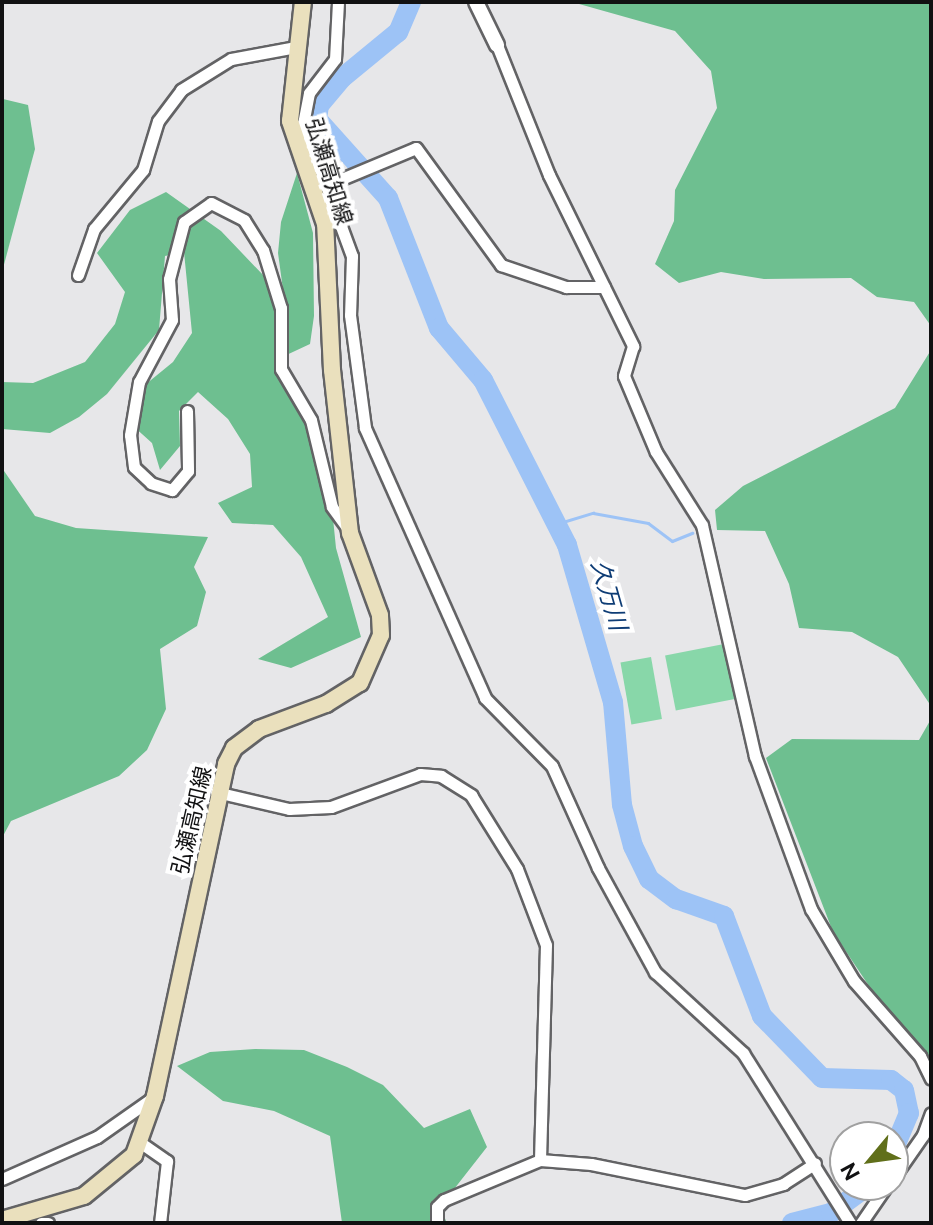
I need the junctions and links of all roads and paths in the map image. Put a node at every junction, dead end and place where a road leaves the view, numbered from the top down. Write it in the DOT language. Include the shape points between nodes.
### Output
graph roads {
  1 [pos="303,2"];
  2 [pos="338,2"];
  3 [pos="476,2"];
  4 [pos="497,45"];
  5 [pos="296,47"];
  6 [pos="327,185"];
  7 [pos="78,275"];
  8 [pos="604,287"];
  9 [pos="187,411"];
  10 [pos="350,533"];
  11 [pos="216,792"];
  12 [pos="931,1079"];
  13 [pos="155,1096"];
  14 [pos="931,1113"];
  15 [pos="141,1143"];
  16 [pos="909,1151"];
  17 [pos="540,1160"];
  18 [pos="815,1163"];
  19 [pos="2,1179"];
  20 [pos="876,1201"];
  21 [pos="2,1220"];
  22 [pos="436,1220"];
  23 [pos="848,1221"];
  24 [pos="41,1223"];
  25 [pos="48,1223"];
  26 [pos="160,1223"];
  27 [pos="861,1223"];
  1 -- 5 [label="main road, 弘瀬高知線"];
  2 -- 6 [label="street" via="335,59 309,93 303,123"];
  3 -- 4 [label="street"];
  4 -- 8 [label="street" via="549,175"];
  5 -- 7 [label="street" via="231,59 181,90 158,121 143,170 94,229"];
  5 -- 10 [label="main road, 弘瀬高知線" via="290,121 329,249 332,370"];
  6 -- 8 [label="street" via="416,148 501,265 566,287"];
  6 -- 18 [label="street" via="352,256 350,315 365,428 485,698 552,766 598,868 655,972 743,1053"];
  8 -- 12 [label="street" via="633,346 624,376 666,471 702,525 755,756 811,909 854,981 920,1056"];
  9 -- 10 [label="street" via="188,471 172,490 151,483 134,467 130,435 139,382 172,320 169,279 184,222 211,203 244,220 263,250 281,308 281,369 311,420 332,507"];
  10 -- 11 [label="main road, 弘瀬高知線" via="380,615 381,635 370,669 347,693 246,737 234,748"];
  11 -- 13 [label="main road, 弘瀬高知線"];
  11 -- 17 [label="street" via="289,809 331,807 420,774 441,776 471,795 517,869 546,945"];
  13 -- 15 [label="main road, 弘瀬高知線"];
  13 -- 19 [label="street" via="97,1137"];
  14 -- 16 [label="street"];
  15 -- 21 [label="main road, 弘瀬高知線" via="123,1167 84,1196"];
  15 -- 26 [label="street" via="167,1161"];
  17 -- 18 [label="street" via="591,1164 745,1195 783,1184"];
  17 -- 22 [label="street" via="459,1192 437,1207"];
  18 -- 23 [label="street"];
  20 -- 27 [label="street"];
  24 -- 25 [label="street"];
}
